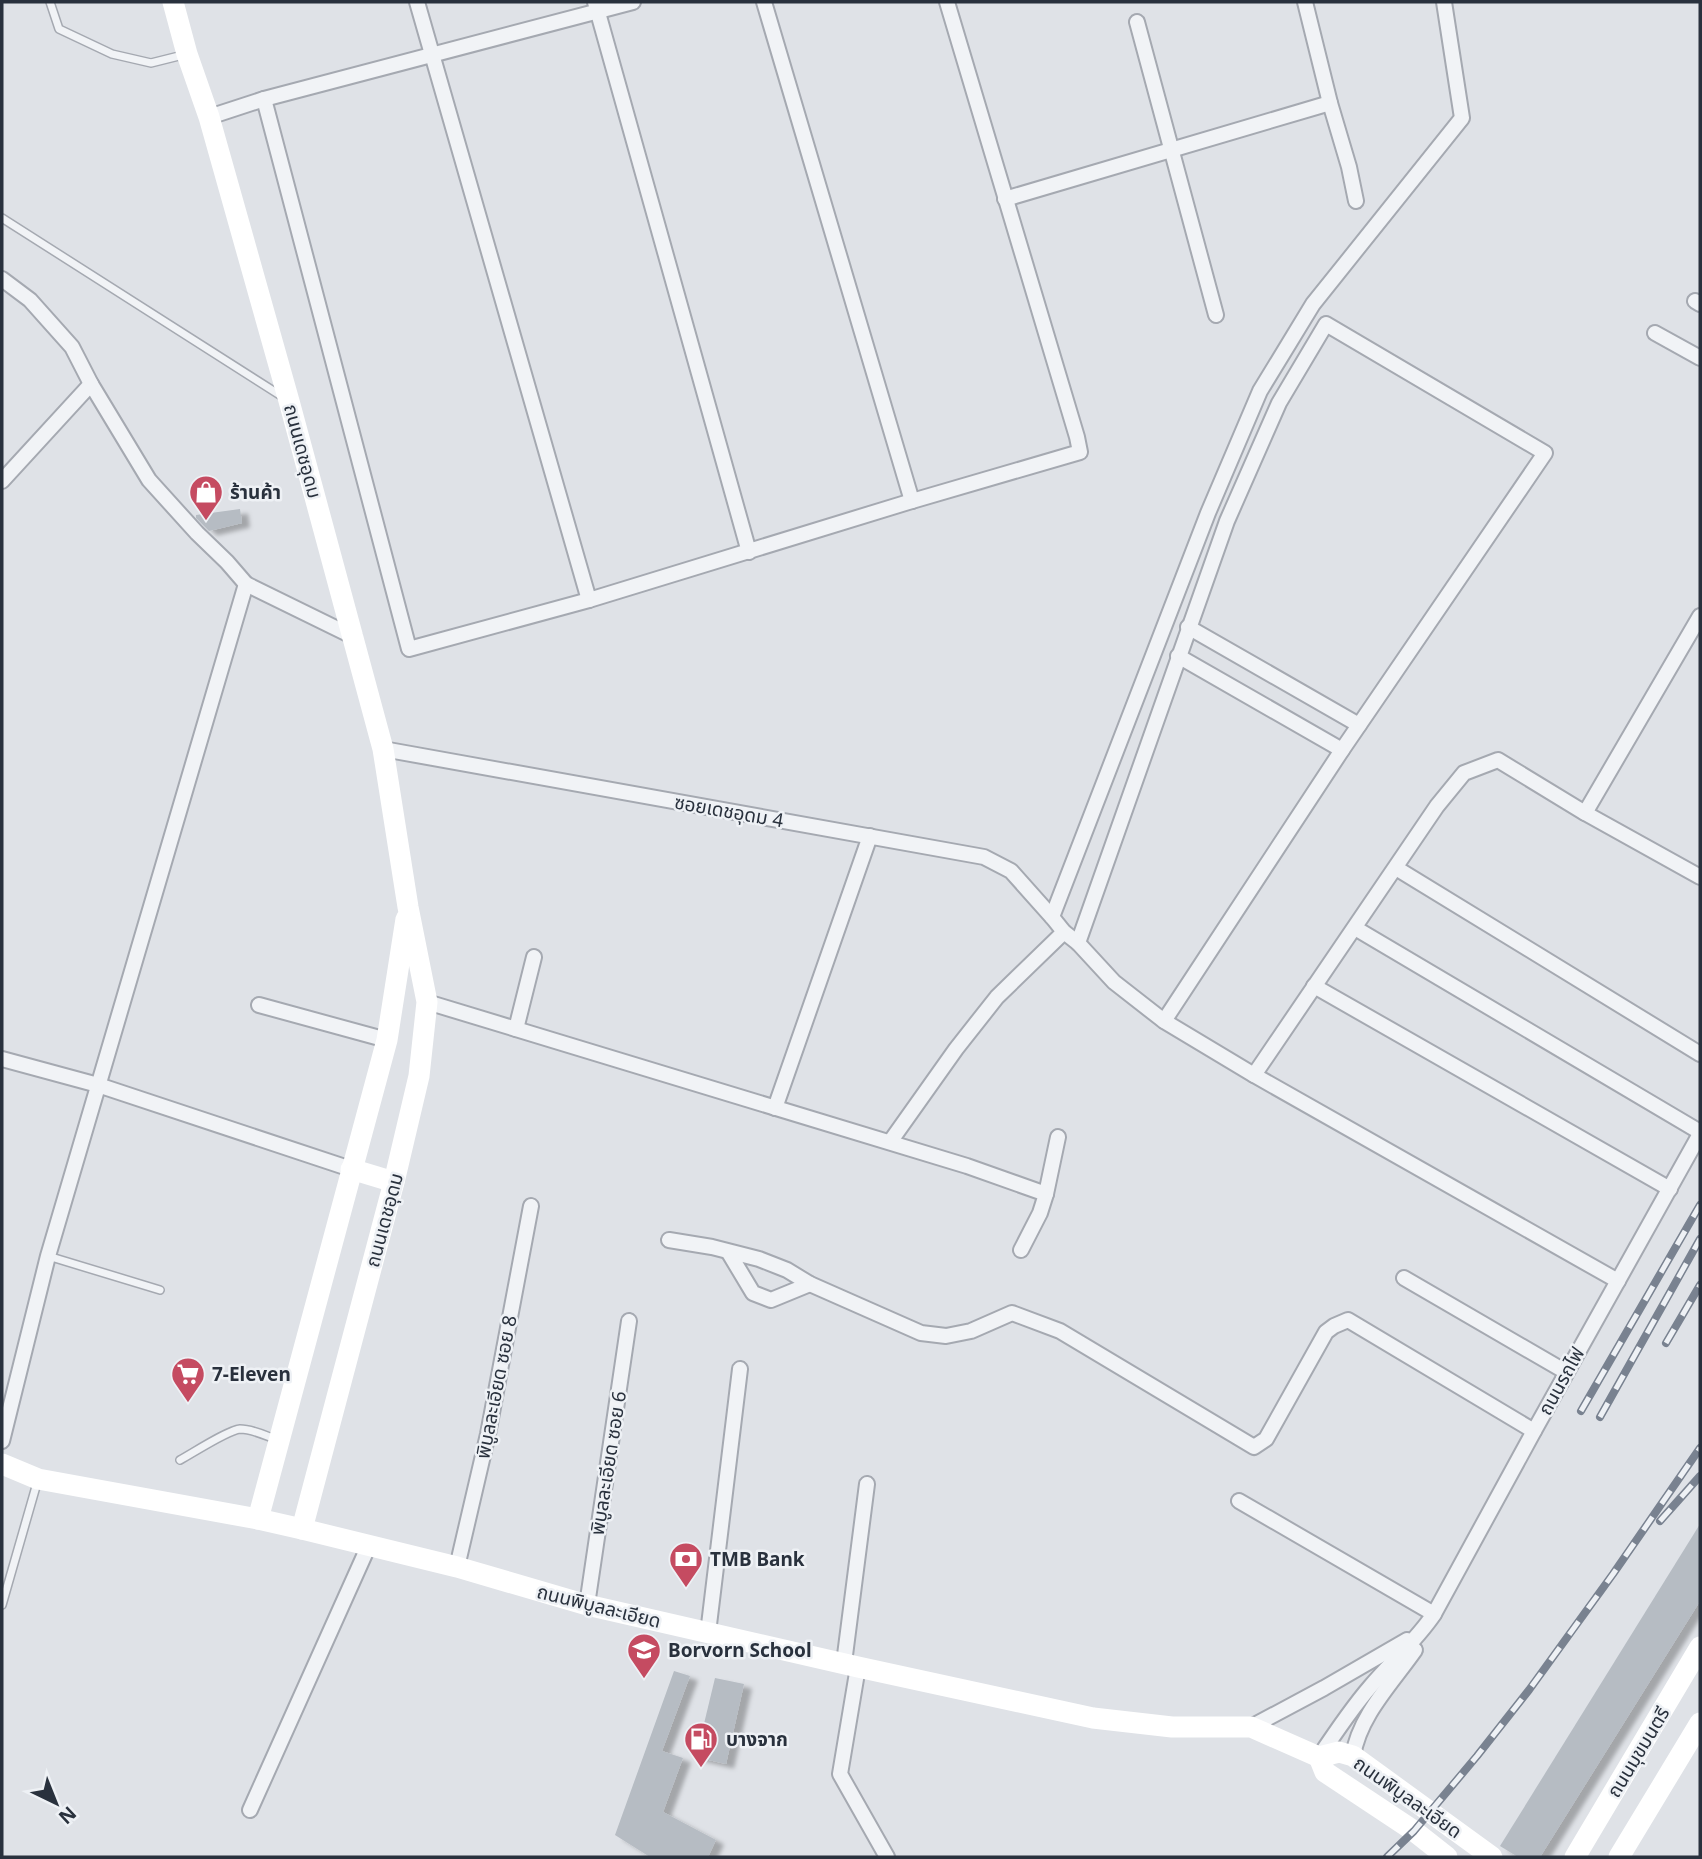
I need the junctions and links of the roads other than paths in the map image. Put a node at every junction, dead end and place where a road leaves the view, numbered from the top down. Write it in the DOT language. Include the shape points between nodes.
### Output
graph roads {
  1 [pos="50,2"];
  2 [pos="173,2"];
  3 [pos="417,2"];
  4 [pos="633,2"];
  5 [pos="764,2"];
  6 [pos="947,2"];
  7 [pos="1305,2"];
  8 [pos="1444,2"];
  9 [pos="597,7"];
  10 [pos="1137,22"];
  11 [pos="187,54"];
  12 [pos="433,55"];
  13 [pos="264,99"];
  14 [pos="1330,103"];
  15 [pos="209,117"];
  16 [pos="1172,149"];
  17 [pos="1005,199"];
  18 [pos="1356,201"];
  19 [pos="2,218"];
  20 [pos="2,279"];
  21 [pos="1216,315"];
  22 [pos="1655,333"];
  23 [pos="1700,358"];
  24 [pos="91,384"];
  25 [pos="289,401"];
  26 [pos="2,481"];
  27 [pos="912,501"];
  28 [pos="749,552"];
  29 [pos="246,584"];
  30 [pos="589,600"];
  31 [pos="1700,616"];
  32 [pos="1188,627"];
  33 [pos="354,637"];
  34 [pos="1178,656"];
  35 [pos="1359,725"];
  36 [pos="383,749"];
  37 [pos="1342,750"];
  38 [pos="1585,813"];
  39 [pos="870,836"];
  40 [pos="1396,867"];
  41 [pos="1700,877"];
  42 [pos="408,906"];
  43 [pos="1052,917"];
  44 [pos="1354,928"];
  45 [pos="1064,932"];
  46 [pos="1078,943"];
  47 [pos="534,957"];
  48 [pos="1314,986"];
  49 [pos="428,1002"];
  50 [pos="259,1005"];
  51 [pos="1164,1021"];
  52 [pos="516,1029"];
  53 [pos="387,1040"];
  54 [pos="1700,1054"];
  55 [pos="2,1059"];
  56 [pos="1254,1074"];
  57 [pos="98,1085"];
  58 [pos="775,1108"];
  59 [pos="1700,1133"];
  60 [pos="1058,1137"];
  61 [pos="890,1142"];
  62 [pos="351,1169"];
  63 [pos="394,1182"];
  64 [pos="1670,1189"];
  65 [pos="1046,1194"];
  66 [pos="531,1206"];
  67 [pos="669,1240"];
  68 [pos="1021,1250"];
  69 [pos="729,1253"];
  70 [pos="48,1256"];
  71 [pos="1404,1278"];
  72 [pos="1618,1281"];
  73 [pos="810,1284"];
  74 [pos="160,1290"];
  75 [pos="629,1321"];
  76 [pos="740,1370"];
  77 [pos="1566,1372"];
  78 [pos="1534,1431"];
  79 [pos="278,1440"];
  80 [pos="2,1441"];
  81 [pos="180,1460"];
  82 [pos="2,1464"];
  83 [pos="38,1479"];
  84 [pos="867,1485"];
  85 [pos="1239,1500"];
  86 [pos="258,1519"];
  87 [pos="302,1529"];
  88 [pos="369,1545"];
  89 [pos="457,1567"];
  90 [pos="2,1605"];
  91 [pos="587,1605"];
  92 [pos="1434,1614"];
  93 [pos="1424,1630"];
  94 [pos="708,1633"];
  95 [pos="1700,1647"];
  96 [pos="851,1665"];
  97 [pos="1700,1723"];
  98 [pos="1251,1727"];
  99 [pos="1353,1756"];
  100 [pos="1319,1757"];
  101 [pos="250,1811"];
  102 [pos="887,1857"];
  103 [pos="1447,1857"];
  104 [pos="1492,1857"];
  105 [pos="1575,1857"];
  106 [pos="1619,1857"];
  1 -- 11 [label="lane" via="59,29 112,54 151,63"];
  2 -- 11 [label="main road, ถนนเดชอุดม"];
  3 -- 12 [label="street"];
  4 -- 9 [label="street"];
  5 -- 27 [label="street"];
  6 -- 17 [label="street"];
  7 -- 14 [label="street"];
  8 -- 43 [label="street" via="1462,118 1313,304 1260,391"];
  9 -- 12 [label="street"];
  9 -- 28 [label="street"];
  10 -- 16 [label="street"];
  11 -- 15 [label="main road, ถนนเดชอุดม"];
  12 -- 13 [label="street"];
  12 -- 30 [label="street"];
  13 -- 15 [label="street"];
  13 -- 30 [label="street" via="409,649"];
  14 -- 16 [label="street"];
  14 -- 18 [label="street"];
  15 -- 25 [label="main road, ถนนเดชอุดม"];
  16 -- 17 [label="street"];
  16 -- 21 [label="street"];
  17 -- 27 [label="street" via="1080,452"];
  19 -- 25 [label="lane"];
  20 -- 24 [label="street" via="30,300 72,347"];
  22 -- 23 [label="street"];
  24 -- 26 [label="street"];
  24 -- 29 [label="street" via="149,480"];
  25 -- 33 [label="main road, ถนนเดชอุดม"];
  27 -- 28 [label="street"];
  28 -- 30 [label="street"];
  29 -- 33 [label="street"];
  29 -- 57 [label="street"];
  31 -- 38 [label="street"];
  32 -- 34 [label="street"];
  32 -- 35 [label="street"];
  32 -- 35 [label="street" via="1227,521 1274,415 1326,324 1545,453"];
  33 -- 36 [label="main road, ถนนเดชอุดม"];
  34 -- 37 [label="street"];
  34 -- 46 [label="street"];
  35 -- 37 [label="street"];
  36 -- 39 [label="street, ซอยเดชอุดม 4"];
  36 -- 42 [label="main road, ถนนเดชอุดม"];
  37 -- 51 [label="street"];
  38 -- 40 [label="street" via="1498,760 1464,773"];
  38 -- 41 [label="street"];
  39 -- 43 [label="street, ซอยเดชอุดม 4" via="984,857 1011,872"];
  39 -- 58 [label="street"];
  40 -- 44 [label="street"];
  40 -- 54 [label="street"];
  42 -- 49 [label="main road, ถนนเดชอุดม"];
  42 -- 53 [label="main road, ถนนเดชอุดม"];
  43 -- 45 [label="street, ซอยเดชอุดม 4"];
  44 -- 48 [label="street"];
  44 -- 59 [label="street"];
  45 -- 46 [label="street, ซอยเดชอุดม 4"];
  45 -- 61 [label="street" via="997,998"];
  46 -- 51 [label="street, ซอยเดชอุดม 4" via="1114,982"];
  47 -- 52 [label="street"];
  48 -- 56 [label="street"];
  48 -- 64 [label="street"];
  49 -- 52 [label="street"];
  49 -- 63 [label="main road, ถนนเดชอุดม" via="419,1076"];
  50 -- 53 [label="street"];
  51 -- 56 [label="street, ซอยเดชอุดม 4"];
  52 -- 58 [label="street"];
  53 -- 62 [label="main road, ถนนเดชอุดม"];
  55 -- 57 [label="street"];
  56 -- 72 [label="street, ซอยเดชอุดม 4"];
  57 -- 62 [label="street"];
  57 -- 70 [label="street"];
  58 -- 61 [label="street"];
  59 -- 64 [label="street, ถนนรถไฟ"];
  60 -- 65 [label="street"];
  61 -- 65 [label="street"];
  62 -- 63 [label="main road"];
  62 -- 79 [label="main road, ถนนเดชอุดม"];
  63 -- 87 [label="main road, ถนนเดชอุดม"];
  64 -- 72 [label="street, ถนนรถไฟ"];
  65 -- 68 [label="street"];
  66 -- 89 [label="street, พิบูลละเอียด ซอย 8" via="488,1434"];
  67 -- 69 [label="street"];
  69 -- 73 [label="street" via="787,1270"];
  69 -- 73 [label="street" via="753,1293 771,1300"];
  70 -- 74 [label="lane"];
  70 -- 80 [label="street"];
  71 -- 77 [label="street"];
  72 -- 77 [label="street, ถนนรถไฟ"];
  73 -- 78 [label="street" via="921,1333 946,1336 971,1331 1012,1313 1060,1331 1254,1447 1266,1439 1326,1332 1348,1320"];
  75 -- 91 [label="street, พิบูลละเอียด ซอย 6"];
  76 -- 94 [label="street"];
  77 -- 78 [label="street, ถนนรถไฟ"];
  78 -- 92 [label="street, ถนนรถไฟ"];
  79 -- 81 [label="lane" via="239,1429"];
  79 -- 86 [label="main road, ถนนเดชอุดม"];
  82 -- 83 [label="main road, ถนนพิบูลละเอียด"];
  83 -- 86 [label="main road, ถนนพิบูลละเอียด"];
  83 -- 90 [label="lane"];
  84 -- 96 [label="street"];
  85 -- 92 [label="street"];
  86 -- 87 [label="main road, ถนนพิบูลละเอียด"];
  87 -- 88 [label="main road, ถนนพิบูลละเอียด"];
  88 -- 89 [label="main road, ถนนพิบูลละเอียด"];
  88 -- 101 [label="street"];
  89 -- 91 [label="main road, ถนนพิบูลละเอียด"];
  91 -- 94 [label="main road, ถนนพิบูลละเอียด"];
  92 -- 93 [label="street, ถนนรถไฟ"];
  93 -- 98 [label="street, ถนนรถไฟ"];
  93 -- 99 [label="street, ถนนรถไฟ" via="1374,1706"];
  93 -- 100 [label="street, ถนนรถไฟ" via="1371,1685"];
  94 -- 96 [label="main road, ถนนพิบูลละเอียด"];
  95 -- 105 [label="main road, ถนนมุขมนตรี"];
  96 -- 98 [label="main road, ถนนพิบูลละเอียด" via="1093,1718 1172,1727"];
  96 -- 102 [label="street" via="840,1774"];
  97 -- 106 [label="main road, ถนนมุขมนตรี"];
  98 -- 100 [label="main road, ถนนพิบูลละเอียด"];
  99 -- 100 [label="main road, ถนนพิบูลละเอียด" via="1339,1752"];
  99 -- 104 [label="main road, ถนนพิบูลละเอียด"];
  100 -- 103 [label="main road, ถนนพิบูลละเอียด" via="1325,1772"];
}
